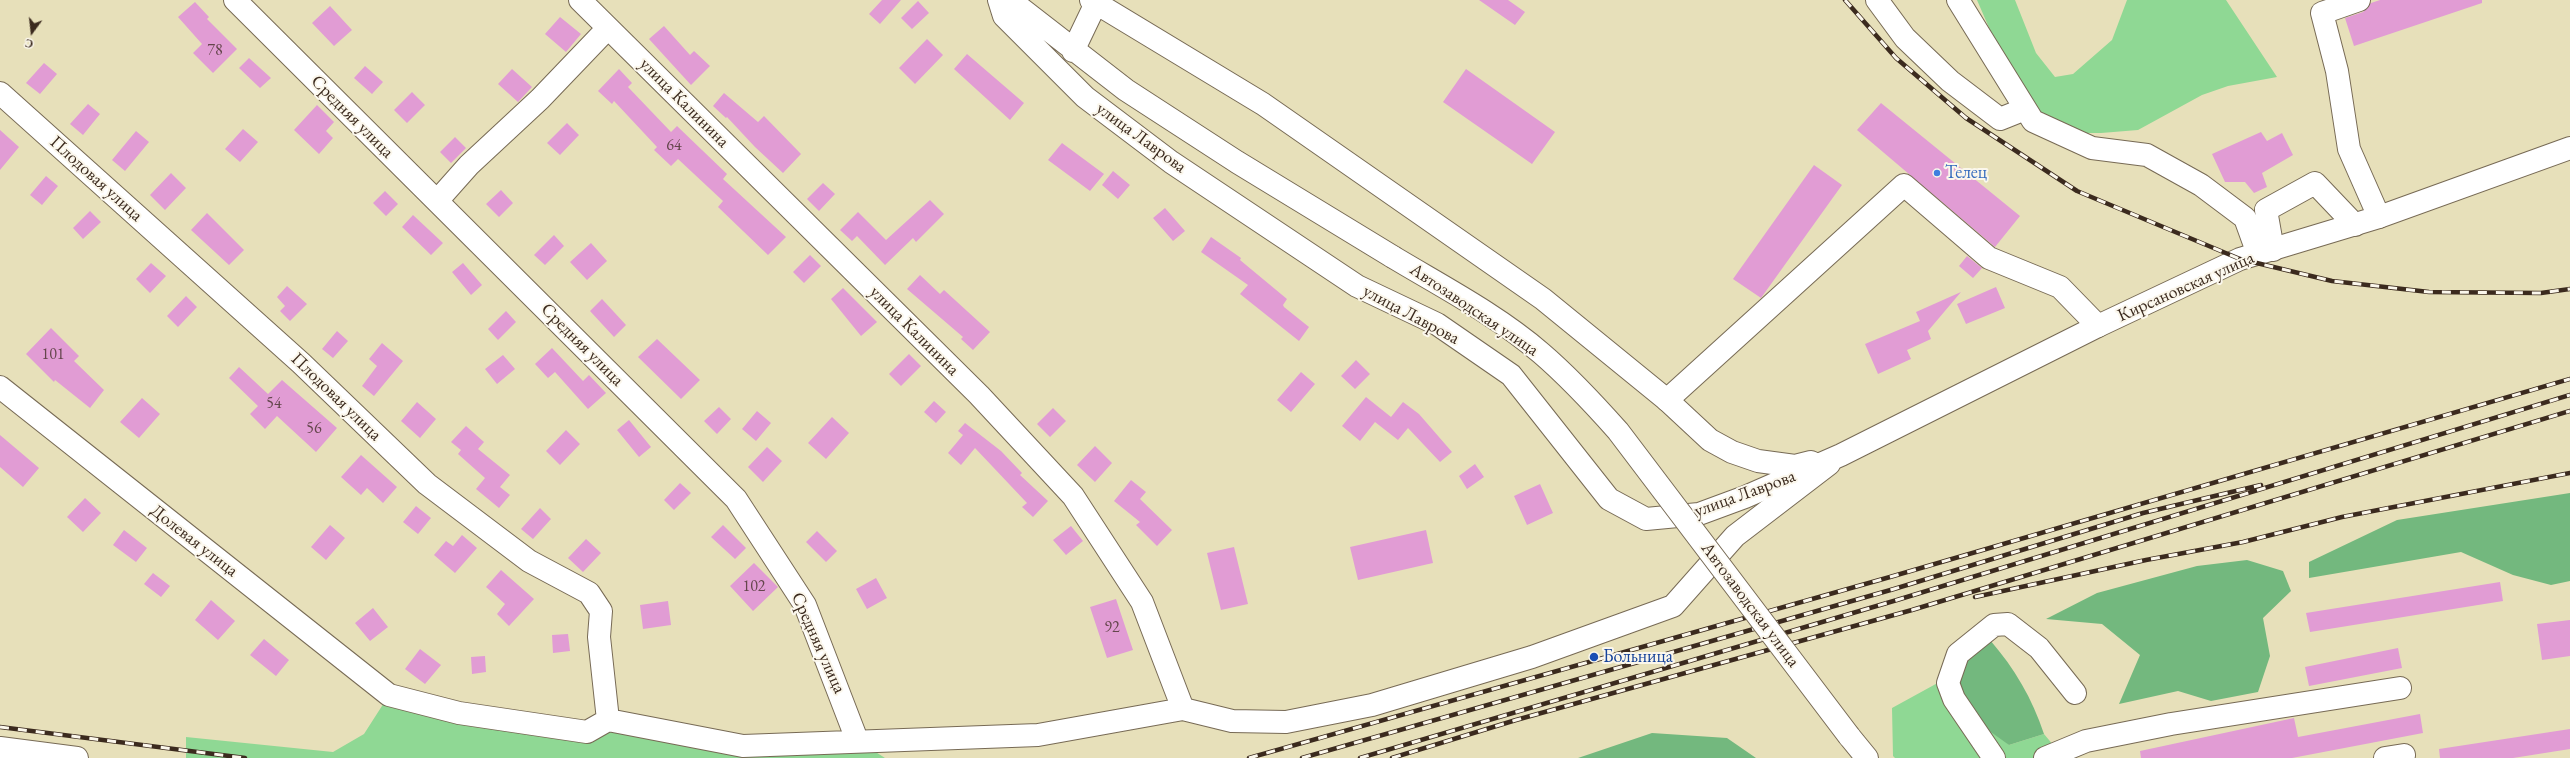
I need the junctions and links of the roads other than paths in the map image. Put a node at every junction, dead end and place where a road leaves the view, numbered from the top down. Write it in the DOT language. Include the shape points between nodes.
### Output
graph roads {
  1 [pos="235,0"];
  2 [pos="580,0"];
  3 [pos="999,0"];
  4 [pos="1010,0"];
  5 [pos="1877,0"];
  6 [pos="1958,0"];
  7 [pos="2359,0"];
  8 [pos="1094,1"];
  9 [pos="608,28"];
  10 [pos="1073,51"];
  11 [pos="0,94"];
  12 [pos="2025,109"];
  13 [pos="2570,148"];
  14 [pos="437,201"];
  15 [pos="2378,217"];
  16 [pos="2355,225"];
  17 [pos="2266,252"];
  18 [pos="1393,257"];
  19 [pos="2098,326"];
  20 [pos="0,387"];
  21 [pos="1667,400"];
  22 [pos="1841,455"];
  23 [pos="2400,688"];
  24 [pos="2075,694"];
  25 [pos="1183,709"];
  26 [pos="608,720"];
  27 [pos="857,740"];
  28 [pos="0,748"];
  29 [pos="77,758"];
  30 [pos="1867,758"];
  31 [pos="1994,758"];
  32 [pos="2045,758"];
  1 -- 14 [label="street, Средняя улица"];
  2 -- 9 [label="street, улица Калинина"];
  3 -- 22 [label="street, улица Лаврова" via="1004,16 1085,97 1171,162 1357,286 1437,324 1511,375 1609,499 1640,516 1646,519 1699,514"];
  4 -- 10 [label="street, улица Лаврова"];
  5 -- 12 [label="street" via="1905,38 1954,85 2000,119"];
  6 -- 12 [label="street"];
  7 -- 15 [label="street" via="2322,13 2336,71 2349,149"];
  8 -- 10 [label="street"];
  8 -- 21 [label="street" via="1263,104 1517,280"];
  9 -- 14 [label="street" via="540,99 469,165"];
  9 -- 25 [label="street, улица Калинина" via="979,395 1073,496 1142,602"];
  10 -- 18 [label="street, улица Лаврова" via="1126,90 1217,149"];
  11 -- 26 [label="street, Плодовая улица" via="301,363 427,484 529,561 589,592 601,611 599,637"];
  12 -- 17 [label="street" via="2033,121 2092,148 2147,155 2201,185 2245,218"];
  13 -- 15 [label="street, Кирсановская улица"];
  14 -- 27 [label="street, Средняя улица" via="736,500 805,604"];
  15 -- 16 [label="street, Кирсановская улица"];
  16 -- 17 [label="street, Кирсановская улица"];
  16 -- 17 [label="street" via="2315,183 2266,210"];
  17 -- 19 [label="street, Кирсановская улица" via="2240,260"];
  18 -- 30 [label="street, Автозаводская улица, bridge" via="1490,316 1540,353 1583,393 1618,431"];
  19 -- 21 [label="street" via="2060,287 1989,258 1904,185"];
  19 -- 22 [label="street, Кирсановская улица"];
  20 -- 26 [label="street, Долевая улица" via="388,695 459,713 587,732"];
  21 -- 22 [label="street" via="1710,440 1758,461 1795,466"];
  22 -- 25 [label="street" via="1735,536 1673,606 1532,657 1372,705 1286,722 1232,721"];
  23 -- 32 [label="street" via="2086,741"];
  24 -- 31 [label="street" via="2039,648 2008,624 1994,626 1958,654 1948,683 1954,699"];
  25 -- 27 [label="street" via="1038,735"];
  26 -- 27 [label="street" via="743,746"];
  28 -- 29 [label="street"];
}
